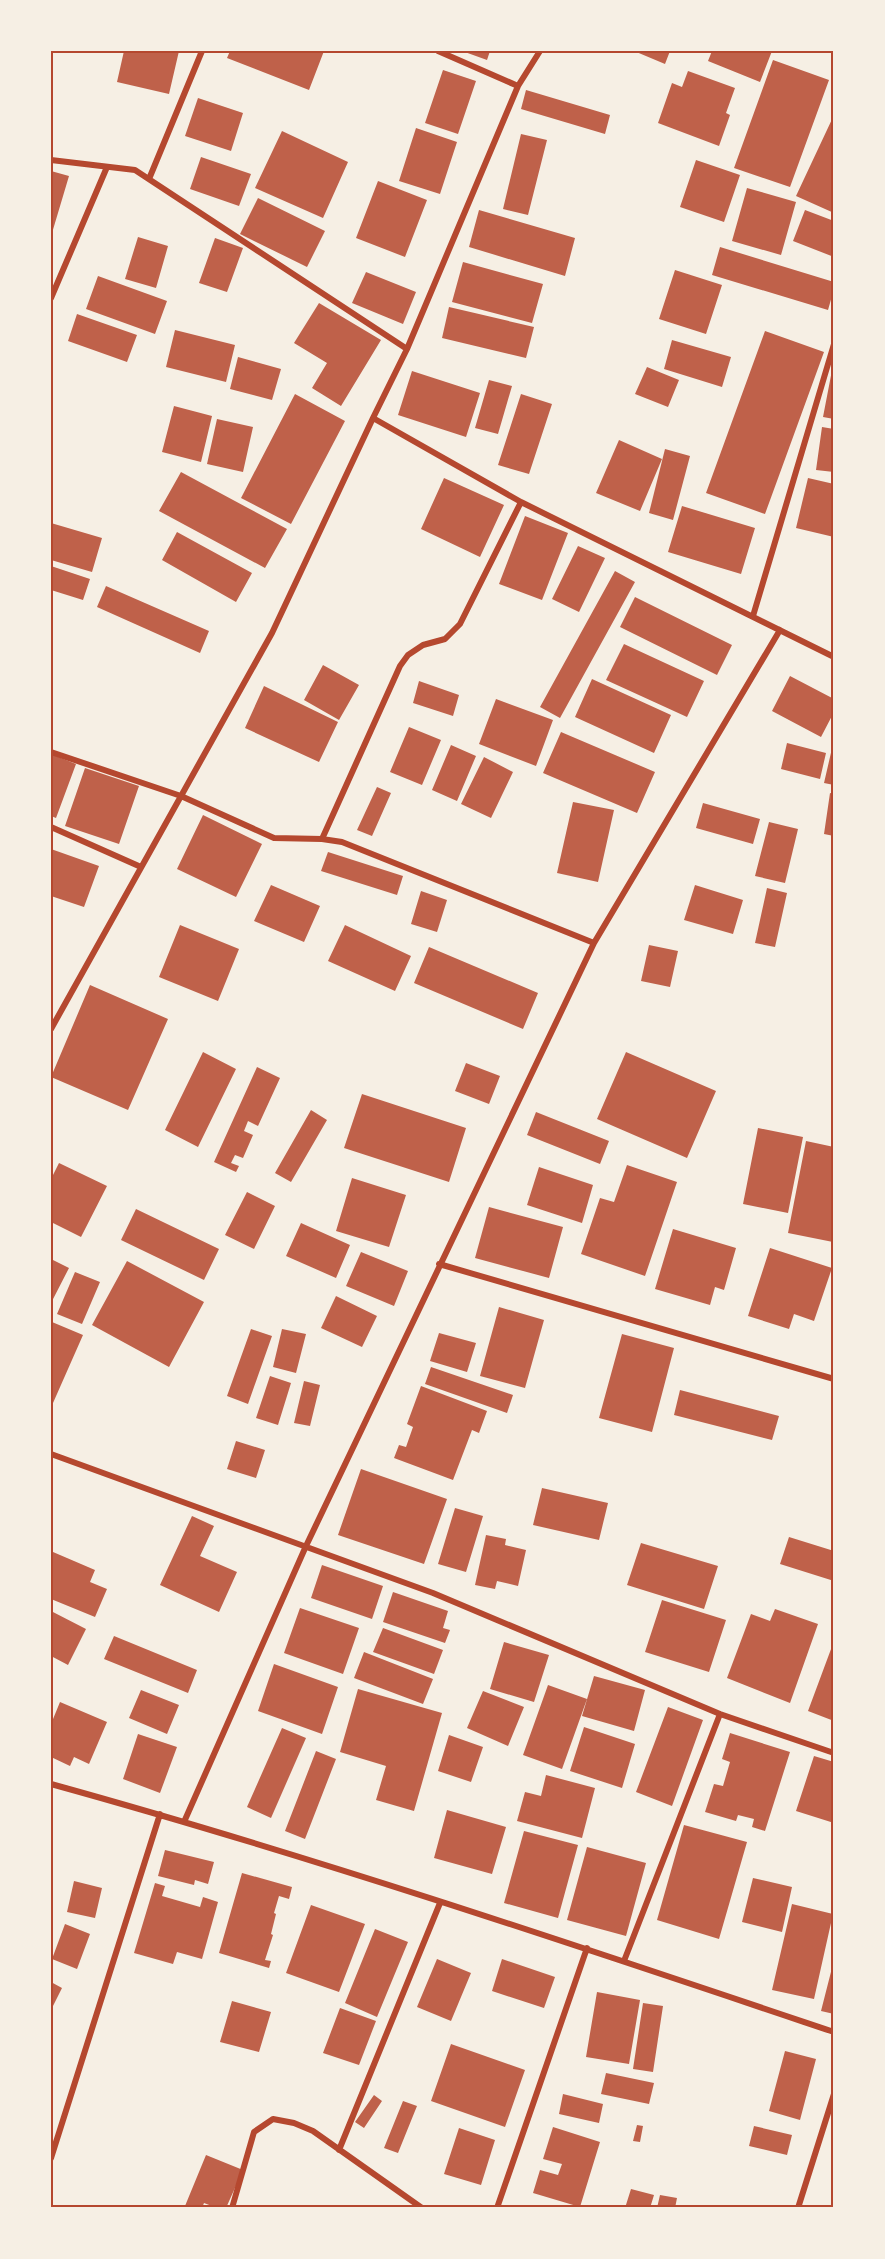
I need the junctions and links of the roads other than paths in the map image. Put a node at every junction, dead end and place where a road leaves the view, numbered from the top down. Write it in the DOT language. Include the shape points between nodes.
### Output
graph roads {
  1 [pos="202,51"];
  2 [pos="438,51"];
  3 [pos="540,51"];
  4 [pos="518,86"];
  5 [pos="51,160"];
  6 [pos="107,167"];
  7 [pos="149,179"];
  8 [pos="51,298"];
  9 [pos="834,344"];
  10 [pos="407,349"];
  11 [pos="373,418"];
  12 [pos="521,502"];
  13 [pos="753,616"];
  14 [pos="780,630"];
  15 [pos="834,657"];
  16 [pos="51,752"];
  17 [pos="181,796"];
  18 [pos="51,827"];
  19 [pos="322,839"];
  20 [pos="141,867"];
  21 [pos="594,943"];
  22 [pos="51,1029"];
  23 [pos="439,1264"];
  24 [pos="834,1379"];
  25 [pos="51,1454"];
  26 [pos="306,1546"];
  27 [pos="720,1714"];
  28 [pos="834,1753"];
  29 [pos="51,1784"];
  30 [pos="160,1814"];
  31 [pos="184,1822"];
  32 [pos="440,1903"];
  33 [pos="587,1948"];
  34 [pos="624,1961"];
  35 [pos="834,2032"];
  36 [pos="834,2094"];
  37 [pos="339,2150"];
  38 [pos="51,2158"];
  39 [pos="232,2208"];
  40 [pos="422,2208"];
  41 [pos="497,2208"];
  42 [pos="798,2208"];
  1 -- 7 [label="street"];
  2 -- 4 [label="street"];
  3 -- 4 [label="street"];
  4 -- 10 [label="street"];
  5 -- 6 [label="street"];
  6 -- 7 [label="street" via="135,170"];
  6 -- 8 [label="street"];
  7 -- 10 [label="street"];
  9 -- 13 [label="street"];
  10 -- 11 [label="street"];
  11 -- 12 [label="street"];
  11 -- 17 [label="street" via="273,633"];
  12 -- 13 [label="street"];
  12 -- 19 [label="street" via="460,624 445,639 423,645 408,655 400,666"];
  13 -- 14 [label="street"];
  14 -- 15 [label="street"];
  14 -- 21 [label="street"];
  16 -- 17 [label="street"];
  17 -- 19 [label="street" via="274,838"];
  17 -- 20 [label="street"];
  18 -- 20 [label="street"];
  19 -- 21 [label="street" via="342,842"];
  20 -- 22 [label="street"];
  21 -- 23 [label="street"];
  23 -- 24 [label="street"];
  23 -- 26 [label="street"];
  25 -- 26 [label="street"];
  26 -- 27 [label="street" via="433,1593"];
  26 -- 31 [label="street"];
  27 -- 28 [label="street"];
  27 -- 34 [label="street"];
  29 -- 30 [label="street"];
  30 -- 31 [label="street"];
  30 -- 38 [label="street"];
  31 -- 32 [label="street"];
  32 -- 33 [label="street"];
  32 -- 37 [label="street"];
  33 -- 34 [label="street"];
  33 -- 41 [label="street"];
  34 -- 35 [label="street"];
  36 -- 42 [label="street"];
  37 -- 39 [label="street" via="313,2131 273,2119 254,2132"];
  37 -- 40 [label="street"];
}
